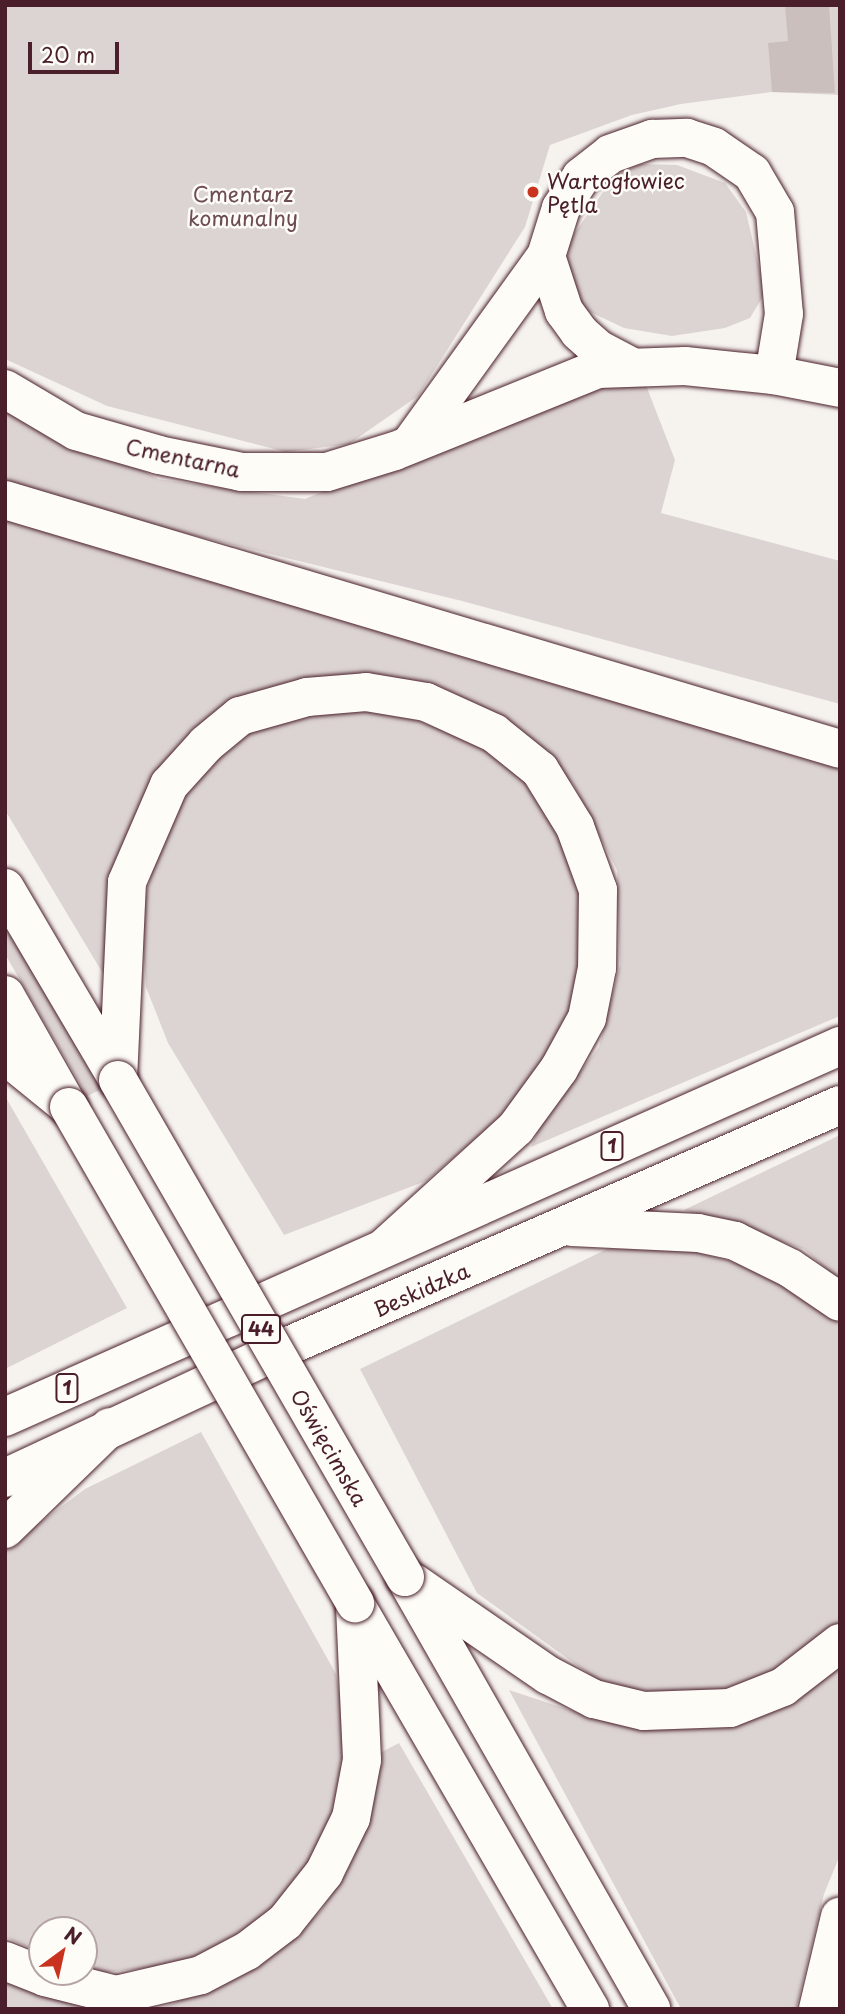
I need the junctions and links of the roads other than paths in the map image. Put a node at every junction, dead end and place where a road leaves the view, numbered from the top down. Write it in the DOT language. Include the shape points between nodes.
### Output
graph roads {
  1 [pos="546,256"];
  2 [pos="629,366"];
  3 [pos="774,375"];
  4 [pos="840,388"];
  5 [pos="5,389"];
  6 [pos="411,443"];
  7 [pos="5,500"];
  8 [pos="840,749"];
  9 [pos="5,888"];
  10 [pos="5,995"];
  11 [pos="840,1046"];
  12 [pos="5,1055"];
  13 [pos="118,1080"];
  14 [pos="840,1105"];
  15 [pos="69,1107"];
  16 [pos="563,1227"];
  17 [pos="385,1247"];
  18 [pos="840,1302"];
  19 [pos="5,1417"];
  20 [pos="110,1427"];
  21 [pos="5,1478"];
  22 [pos="5,1529"];
  23 [pos="405,1577"];
  24 [pos="355,1603"];
  25 [pos="840,1643"];
  26 [pos="840,1917"];
  27 [pos="5,1961"];
  28 [pos="590,2009"];
  29 [pos="651,2009"];
  30 [pos="818,2009"];
  1 -- 2 [label="main road, Cmentarna" via="564,311 579,332"];
  1 -- 3 [label="main road" via="562,208 581,177 610,154 652,139 687,138 714,147 752,173 775,212 784,314"];
  1 -- 6 [label="main road"];
  2 -- 3 [label="main road, Cmentarna"];
  2 -- 6 [label="main road, Cmentarna" via="569,377"];
  3 -- 4 [label="main road, Cmentarna"];
  5 -- 6 [label="main road, Cmentarna" via="76,431 242,471 327,472"];
  7 -- 8 [label="main road"];
  9 -- 13 [label="main road, Oświęcimska / 44"];
  10 -- 15 [label="main road, 44"];
  11 -- 17 [label="main road, 1"];
  12 -- 15 [label="main road"];
  13 -- 17 [label="main road" via="127,882 169,785 206,744 240,716 307,697 366,692 426,702 494,733 540,770 575,827 598,890 597,968 587,1018 559,1069 516,1128"];
  13 -- 23 [label="main road, Oświęcimska / 44, bridge"];
  14 -- 16 [label="main road, Beskidzka"];
  15 -- 24 [label="main road, 44, bridge"];
  16 -- 18 [label="main road" via="698,1233 735,1241 790,1268"];
  16 -- 20 [label="main road, Beskidzka"];
  17 -- 19 [label="main road, 1"];
  20 -- 21 [label="main road, Beskidzka"];
  20 -- 22 [label="main road"];
  23 -- 25 [label="main road" via="548,1675 594,1699 644,1711 730,1708 783,1687"];
  23 -- 29 [label="main road, Oświęcimska / 44"];
  24 -- 27 [label="main road" via="362,1760 351,1818 324,1873 285,1922 247,1951 201,1975 116,1995 44,1977"];
  24 -- 28 [label="main road, 44"];
  26 -- 30 [label="main road"];
}
